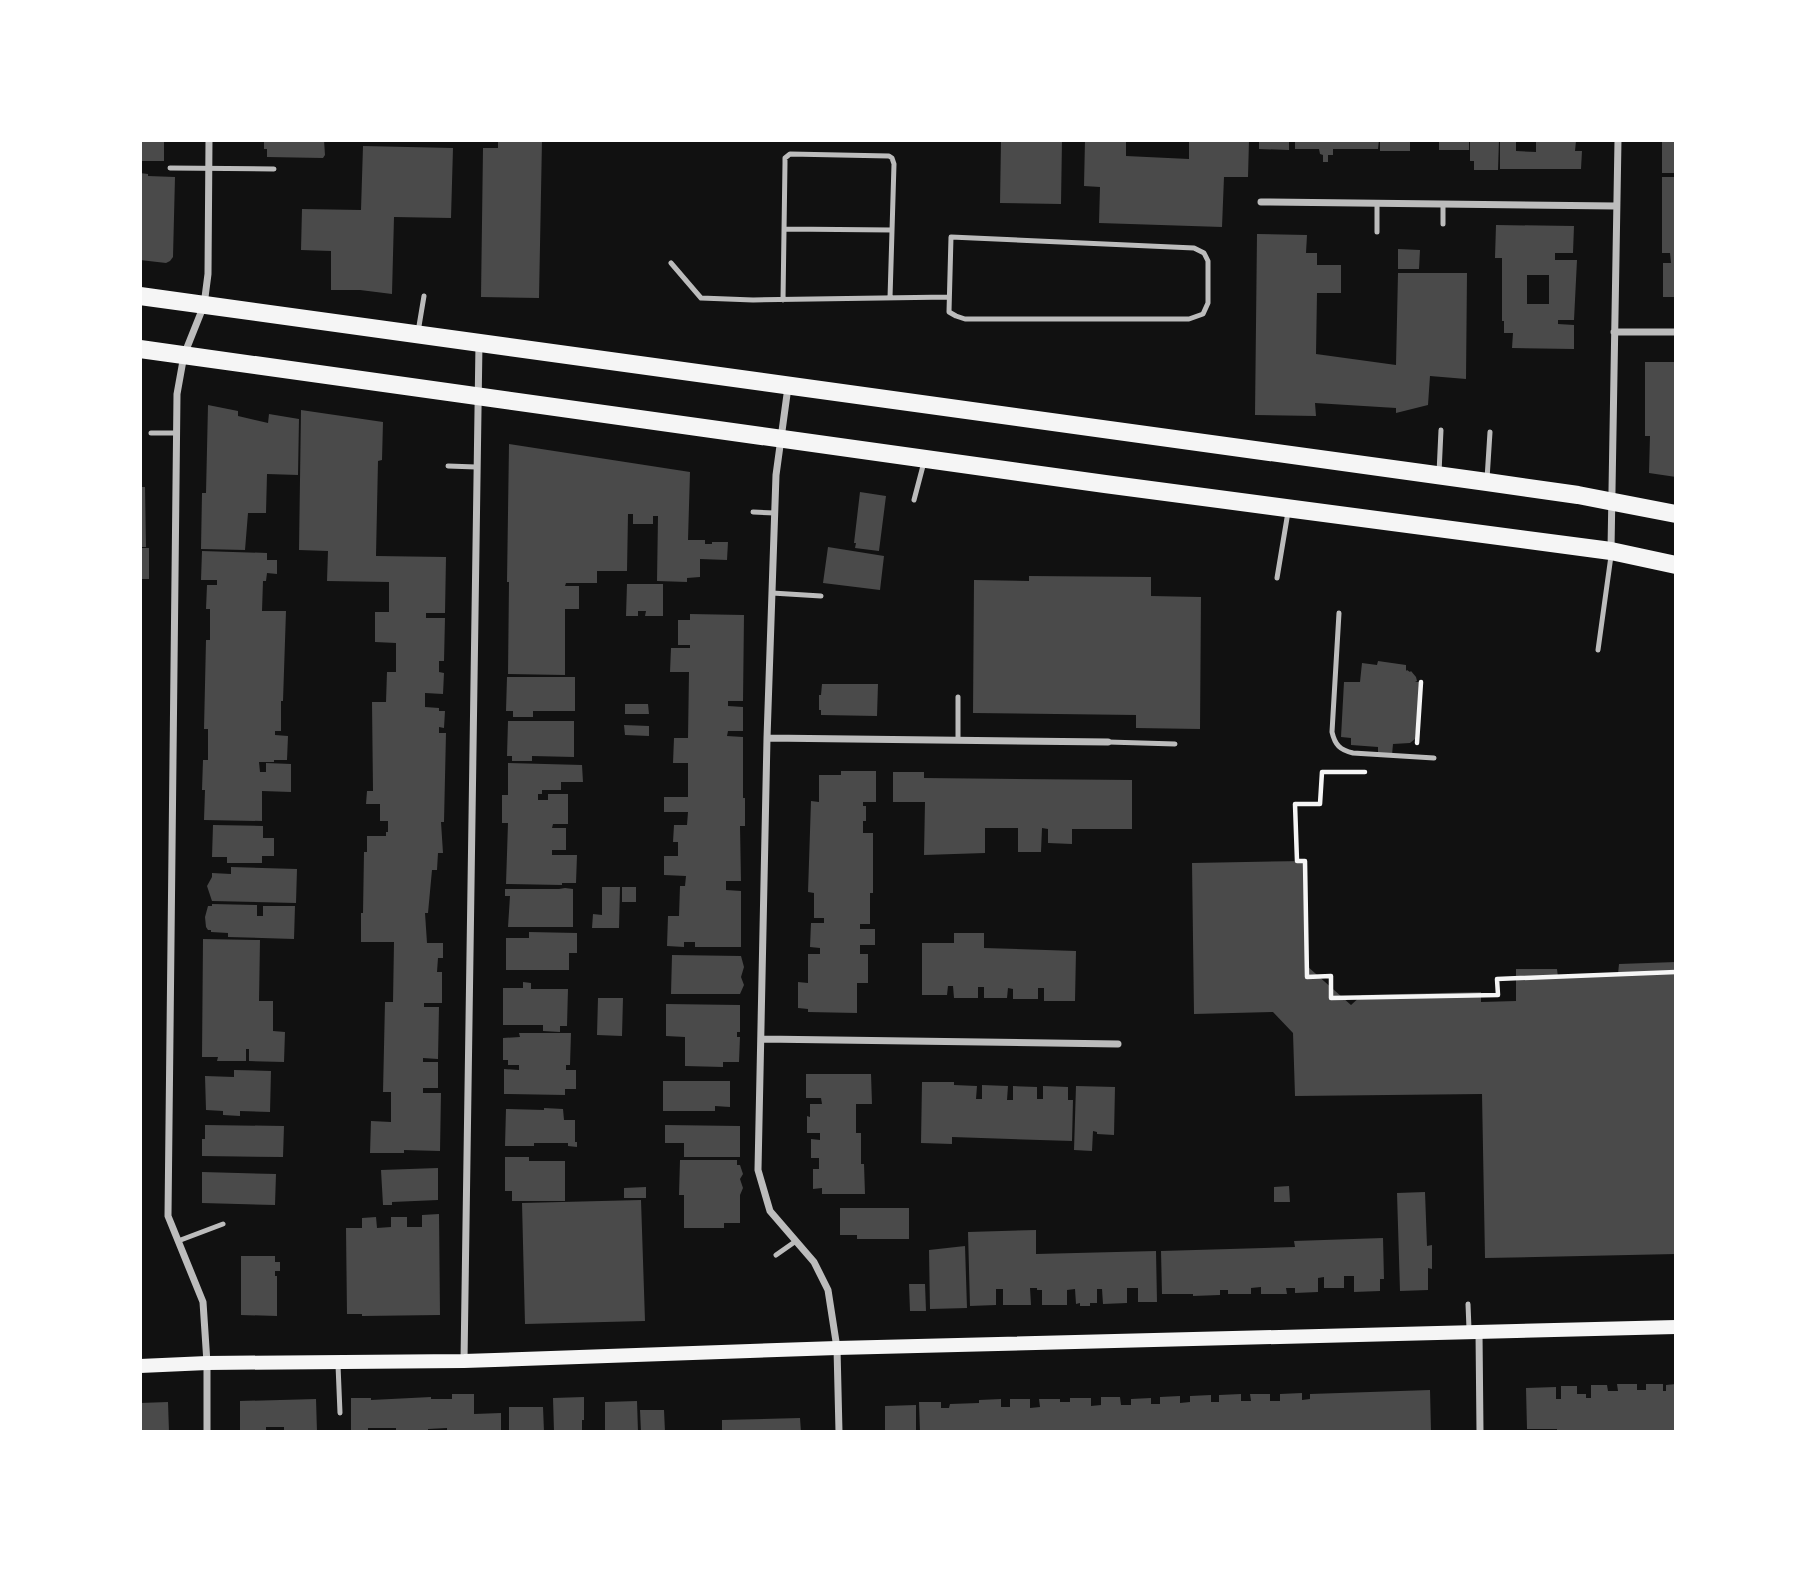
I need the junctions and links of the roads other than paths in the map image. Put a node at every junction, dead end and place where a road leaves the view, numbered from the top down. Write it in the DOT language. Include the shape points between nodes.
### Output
graph roads {
  1 [pos="209,140"];
  2 [pos="1618,140"];
  3 [pos="209,167"];
  4 [pos="170,168"];
  5 [pos="274,169"];
  6 [pos="1261,202"];
  7 [pos="1377,203"];
  8 [pos="1443,204"];
  9 [pos="1616,206"];
  10 [pos="1443,224"];
  11 [pos="784,229"];
  12 [pos="892,230"];
  13 [pos="1377,232"];
  14 [pos="671,263"];
  15 [pos="140,296"];
  16 [pos="424,296"];
  17 [pos="949,297"];
  18 [pos="890,298"];
  19 [pos="783,300"];
  20 [pos="204,304"];
  21 [pos="1614,332"];
  22 [pos="1676,332"];
  23 [pos="417,335"];
  24 [pos="479,343"];
  25 [pos="140,349"];
  26 [pos="184,355"];
  27 [pos="788,386"];
  28 [pos="478,396"];
  29 [pos="1441,430"];
  30 [pos="1490,432"];
  31 [pos="151,433"];
  32 [pos="176,433"];
  33 [pos="781,438"];
  34 [pos="925,459"];
  35 [pos="449,466"];
  36 [pos="477,467"];
  37 [pos="1439,476"];
  38 [pos="1487,482"];
  39 [pos="914,500"];
  40 [pos="1613,503"];
  41 [pos="1289,509"];
  42 [pos="753,512"];
  43 [pos="775,513"];
  44 [pos="1676,514"];
  45 [pos="1611,551"];
  46 [pos="1676,565"];
  47 [pos="1277,578"];
  48 [pos="772,593"];
  49 [pos="821,596"];
  50 [pos="1339,613"];
  51 [pos="1598,650"];
  52 [pos="958,697"];
  53 [pos="767,738"];
  54 [pos="958,740"];
  55 [pos="1108,742"];
  56 [pos="1175,744"];
  57 [pos="1434,758"];
  58 [pos="761,1039"];
  59 [pos="1118,1044"];
  60 [pos="223,1224"];
  61 [pos="178,1241"];
  62 [pos="796,1241"];
  63 [pos="776,1255"];
  64 [pos="1468,1304"];
  65 [pos="1676,1327"];
  66 [pos="1474,1331"];
  67 [pos="837,1348"];
  68 [pos="464,1360"];
  69 [pos="338,1362"];
  70 [pos="206,1363"];
  71 [pos="140,1366"];
  72 [pos="340,1413"];
  73 [pos="207,1432"];
  74 [pos="839,1432"];
  75 [pos="1480,1432"];
  1 -- 3 [label="street"];
  2 -- 9 [label="street"];
  3 -- 4 [label="lane"];
  3 -- 5 [label="lane"];
  3 -- 20 [label="street"];
  6 -- 7 [label="street"];
  7 -- 8 [label="street"];
  7 -- 13 [label="lane"];
  8 -- 9 [label="street"];
  8 -- 10 [label="lane"];
  9 -- 21 [label="street"];
  11 -- 12 [label="lane"];
  11 -- 12 [label="lane" via="785,158 790,154 892,158"];
  11 -- 19 [label="lane"];
  12 -- 18 [label="lane"];
  14 -- 19 [label="lane" via="701,298"];
  15 -- 20 [label="main road"];
  16 -- 23 [label="lane"];
  17 -- 17 [label="lane" via="951,237 1194,248 1208,261 1208,303 1203,314 1189,319 965,318 949,312"];
  17 -- 18 [label="lane"];
  18 -- 19 [label="lane"];
  20 -- 23 [label="main road"];
  20 -- 26 [label="street"];
  21 -- 22 [label="street"];
  21 -- 40 [label="street"];
  23 -- 24 [label="main road"];
  24 -- 27 [label="main road"];
  24 -- 28 [label="street"];
  25 -- 26 [label="main road"];
  26 -- 28 [label="main road"];
  26 -- 32 [label="street"];
  27 -- 33 [label="street"];
  27 -- 37 [label="main road"];
  28 -- 33 [label="main road"];
  28 -- 36 [label="street"];
  29 -- 37 [label="lane"];
  30 -- 38 [label="lane"];
  31 -- 32 [label="lane"];
  32 -- 61 [label="street" via="167,1216"];
  33 -- 34 [label="main road"];
  33 -- 43 [label="street"];
  34 -- 39 [label="lane"];
  34 -- 41 [label="main road"];
  35 -- 36 [label="lane"];
  36 -- 68 [label="street"];
  37 -- 38 [label="main road"];
  38 -- 40 [label="main road"];
  40 -- 44 [label="main road"];
  40 -- 45 [label="street"];
  41 -- 45 [label="main road"];
  41 -- 47 [label="lane"];
  42 -- 43 [label="lane"];
  43 -- 48 [label="street"];
  45 -- 46 [label="main road"];
  45 -- 51 [label="lane"];
  48 -- 49 [label="lane"];
  48 -- 53 [label="street"];
  50 -- 57 [label="lane" via="1335,742 1353,754"];
  52 -- 54 [label="lane"];
  53 -- 54 [label="street"];
  53 -- 58 [label="street"];
  54 -- 55 [label="street"];
  55 -- 56 [label="lane"];
  58 -- 59 [label="street"];
  58 -- 62 [label="street" via="758,1170 770,1211"];
  60 -- 61 [label="lane"];
  61 -- 70 [label="street" via="203,1302"];
  62 -- 63 [label="lane"];
  62 -- 67 [label="street" via="814,1262 828,1290"];
  64 -- 66 [label="lane"];
  65 -- 66 [label="main road"];
  66 -- 67 [label="main road"];
  66 -- 75 [label="street"];
  67 -- 68 [label="main road"];
  67 -- 74 [label="street"];
  68 -- 69 [label="main road"];
  69 -- 70 [label="main road"];
  69 -- 72 [label="lane"];
  70 -- 71 [label="main road"];
  70 -- 73 [label="street"];
}
